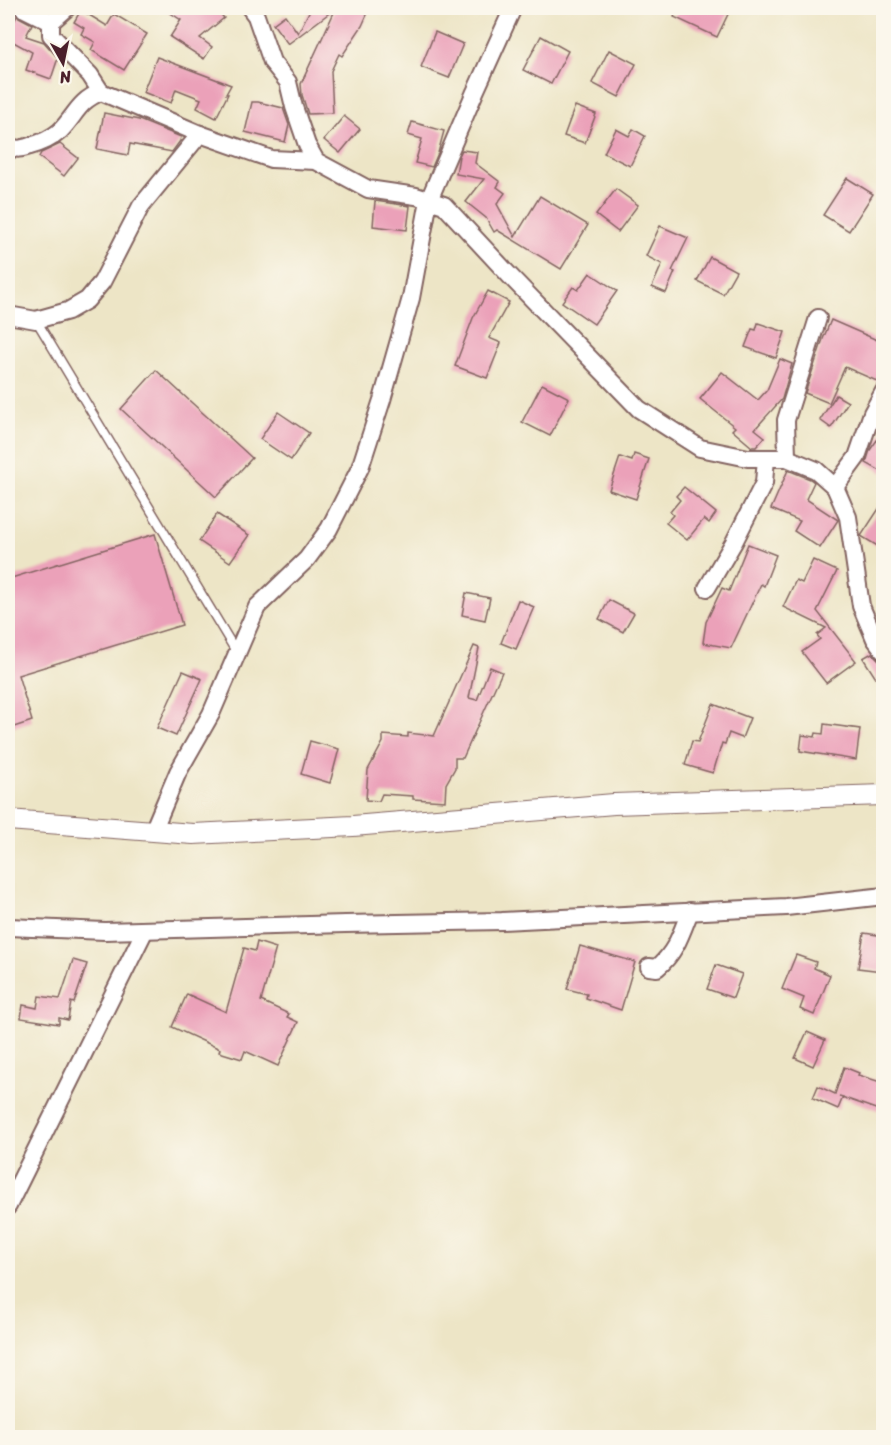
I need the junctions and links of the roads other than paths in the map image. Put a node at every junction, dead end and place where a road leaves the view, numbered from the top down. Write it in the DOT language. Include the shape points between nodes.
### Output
graph roads {
  1 [pos="23,8"];
  2 [pos="67,8"];
  3 [pos="250,8"];
  4 [pos="513,8"];
  5 [pos="51,22"];
  6 [pos="101,92"];
  7 [pos="200,134"];
  8 [pos="8,146"];
  9 [pos="316,161"];
  10 [pos="429,200"];
  11 [pos="8,315"];
  12 [pos="818,318"];
  13 [pos="36,320"];
  14 [pos="884,391"];
  15 [pos="766,458"];
  16 [pos="787,458"];
  17 [pos="835,487"];
  18 [pos="707,588"];
  19 [pos="884,651"];
  20 [pos="237,653"];
  21 [pos="884,795"];
  22 [pos="8,819"];
  23 [pos="153,831"];
  24 [pos="884,896"];
  25 [pos="690,911"];
  26 [pos="8,927"];
  27 [pos="145,930"];
  28 [pos="649,967"];
  29 [pos="8,1206"];
  1 -- 5 [label="street"];
  2 -- 5 [label="street"];
  3 -- 9 [label="street" via="272,62 288,82 307,145"];
  4 -- 10 [label="street"];
  5 -- 6 [label="street" via="51,35"];
  6 -- 7 [label="street"];
  6 -- 8 [label="street" via="80,104 59,131 44,142 18,150"];
  7 -- 9 [label="street" via="271,159"];
  7 -- 13 [label="street" via="141,206 102,282 87,300 68,311"];
  9 -- 10 [label="street" via="368,189"];
  10 -- 15 [label="street" via="444,205 639,409 700,448"];
  10 -- 20 [label="street" via="411,298 360,468 329,529 307,559 257,607"];
  11 -- 13 [label="street"];
  12 -- 16 [label="street" via="786,420"];
  13 -- 20 [label="lane"];
  14 -- 17 [label="street" via="872,412 857,458"];
  15 -- 16 [label="street"];
  15 -- 18 [label="street" via="764,483"];
  16 -- 17 [label="street" via="816,470"];
  17 -- 19 [label="street" via="848,517 861,606"];
  20 -- 23 [label="street"];
  21 -- 23 [label="street" via="614,804 216,833"];
  22 -- 23 [label="street"];
  24 -- 25 [label="street" via="786,907"];
  25 -- 27 [label="street" via="502,921"];
  25 -- 28 [label="street" via="674,950 657,968"];
  26 -- 27 [label="street"];
  27 -- 29 [label="street"];
}
